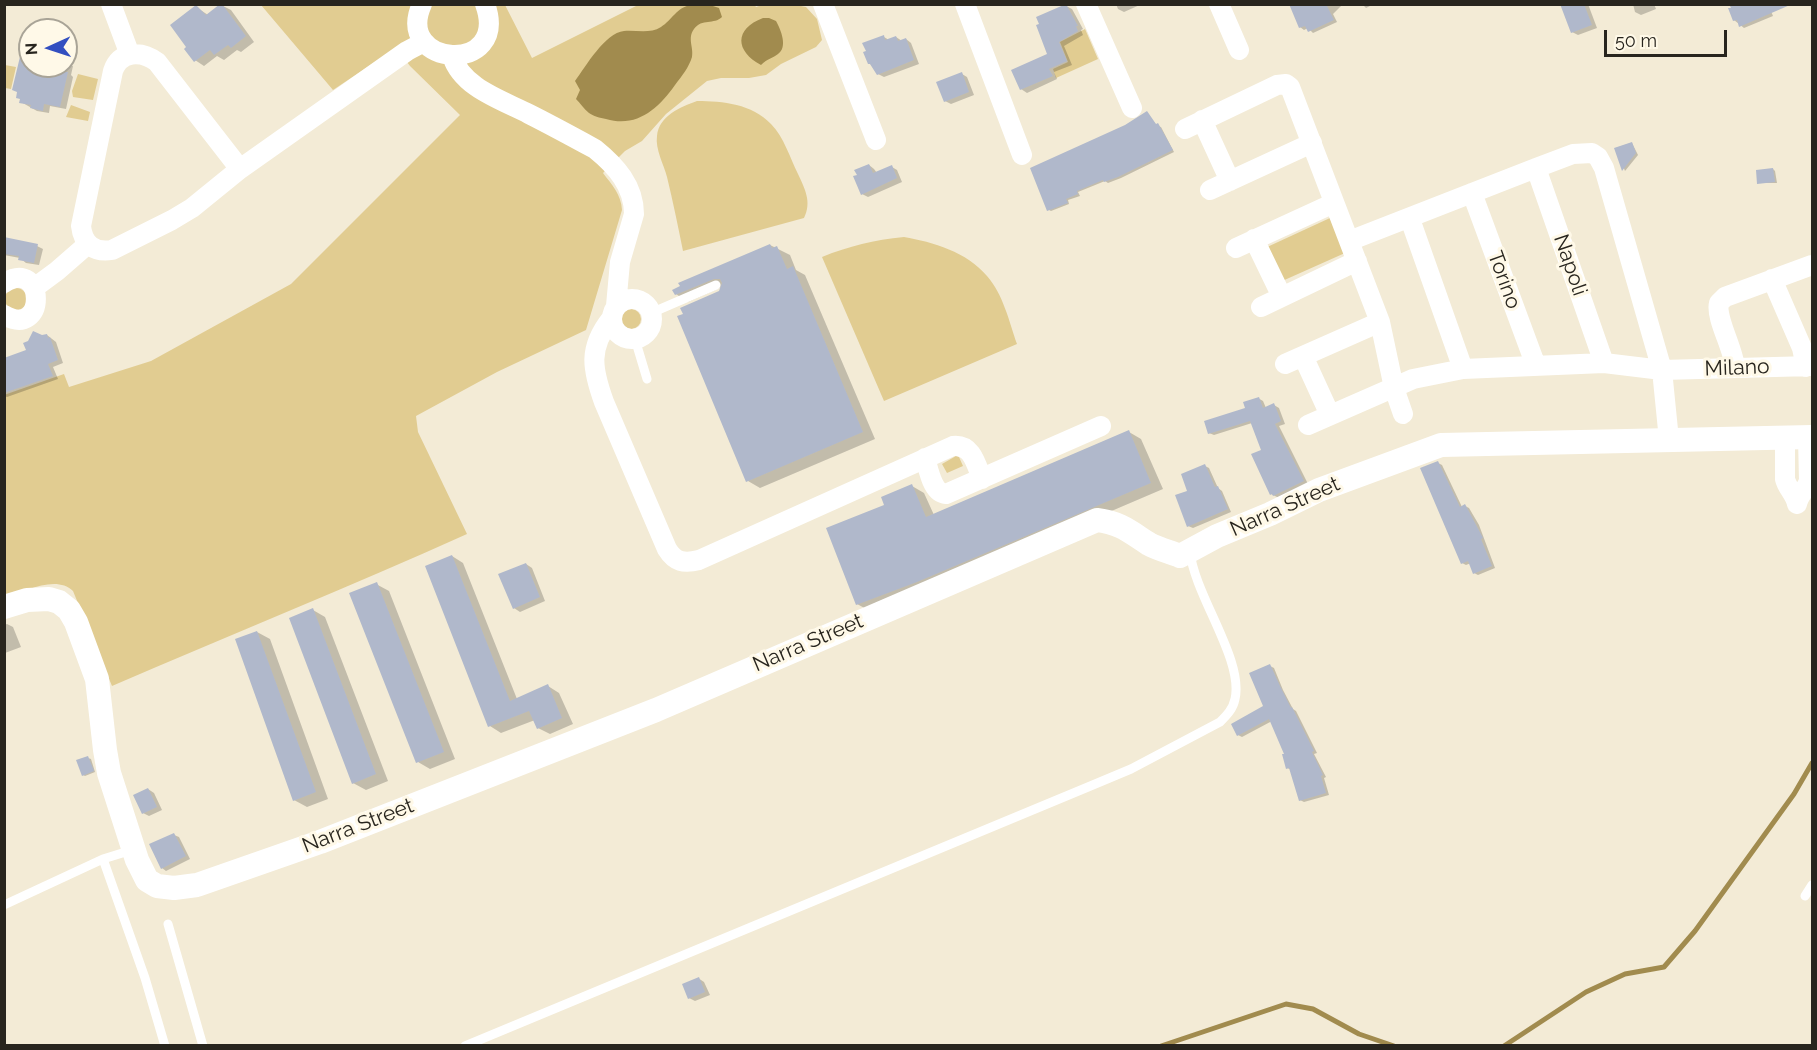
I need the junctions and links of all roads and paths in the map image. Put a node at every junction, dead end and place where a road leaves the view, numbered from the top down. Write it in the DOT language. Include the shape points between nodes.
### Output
graph roads {
  1 [pos="111,4"];
  2 [pos="485,4"];
  3 [pos="823,4"];
  4 [pos="965,4"];
  5 [pos="1086,4"];
  6 [pos="1219,4"];
  7 [pos="421,5"];
  8 [pos="424,42"];
  9 [pos="1239,50"];
  10 [pos="130,55"];
  11 [pos="452,56"];
  12 [pos="1132,108"];
  13 [pos="876,140"];
  14 [pos="1312,143"];
  15 [pos="1022,155"];
  16 [pos="1536,168"];
  17 [pos="240,169"];
  18 [pos="1230,181"];
  19 [pos="1210,190"];
  20 [pos="1472,193"];
  21 [pos="1334,203"];
  22 [pos="1410,219"];
  23 [pos="1254,239"];
  24 [pos="1349,241"];
  25 [pos="88,244"];
  26 [pos="1236,248"];
  27 [pos="1357,261"];
  28 [pos="1812,265"];
  29 [pos="1773,279"];
  30 [pos="4,283"];
  31 [pos="716,285"];
  32 [pos="34,288"];
  33 [pos="1282,297"];
  34 [pos="1261,307"];
  35 [pos="614,312"];
  36 [pos="651,313"];
  37 [pos="4,315"];
  38 [pos="1380,322"];
  39 [pos="635,339"];
  40 [pos="1303,356"];
  41 [pos="1604,363"];
  42 [pos="1285,364"];
  43 [pos="1536,366"];
  44 [pos="1809,367"];
  45 [pos="1735,368"];
  46 [pos="1463,369"];
  47 [pos="1662,370"];
  48 [pos="647,379"];
  49 [pos="1394,388"];
  50 [pos="1403,414"];
  51 [pos="1330,415"];
  52 [pos="1101,426"];
  53 [pos="1308,426"];
  54 [pos="1802,438"];
  55 [pos="1669,440"];
  56 [pos="925,458"];
  57 [pos="982,479"];
  58 [pos="1190,552"];
  59 [pos="4,607"];
  60 [pos="134,849"];
  61 [pos="103,859"];
  62 [pos="1812,885"];
  63 [pos="1804,896"];
  64 [pos="4,905"];
  65 [pos="168,924"];
  66 [pos="165,1046"];
  67 [pos="203,1046"];
  68 [pos="465,1046"];
  1 -- 10 [label="street"];
  2 -- 11 [label="street" via="489,27 485,38 468,54"];
  3 -- 13 [label="street"];
  4 -- 15 [label="street"];
  5 -- 12 [label="street"];
  6 -- 9 [label="street"];
  7 -- 8 [label="street" via="418,22"];
  8 -- 11 [label="street" via="444,56"];
  8 -- 17 [label="street"];
  10 -- 17 [label="street" via="144,55 157,62"];
  10 -- 25 [label="street" via="118,60 113,71 81,226"];
  11 -- 35 [label="street" via="459,71 475,84 595,149 621,175 629,188 634,214 620,262"];
  14 -- 18 [label="street"];
  14 -- 18 [label="street" via="1286,84 1194,124"];
  14 -- 21 [label="street"];
  16 -- 20 [label="street"];
  16 -- 41 [label="street, Napoli"];
  16 -- 47 [label="street" via="1583,152 1598,157"];
  17 -- 25 [label="street" via="182,214 120,247 103,251"];
  18 -- 19 [label="street"];
  20 -- 22 [label="street"];
  20 -- 43 [label="street, Torino"];
  21 -- 23 [label="street"];
  21 -- 24 [label="street"];
  22 -- 24 [label="street"];
  22 -- 46 [label="street"];
  23 -- 26 [label="street"];
  23 -- 33 [label="street"];
  24 -- 27 [label="street"];
  25 -- 32 [label="street"];
  27 -- 33 [label="street"];
  27 -- 38 [label="street"];
  28 -- 29 [label="street"];
  29 -- 44 [label="street"];
  29 -- 45 [label="street" via="1725,297 1719,303"];
  30 -- 32 [label="street" via="21,279"];
  31 -- 36 [label="lane"];
  32 -- 37 [label="street" via="36,306 29,315 17,319"];
  33 -- 34 [label="street"];
  35 -- 36 [label="street" via="622,301 637,299"];
  35 -- 39 [label="street" via="617,333"];
  35 -- 56 [label="street" via="597,342 596,379 667,549 680,562 699,560"];
  36 -- 39 [label="street" via="649,330"];
  38 -- 40 [label="street"];
  38 -- 49 [label="street"];
  39 -- 48 [label="lane"];
  40 -- 42 [label="street"];
  40 -- 51 [label="street"];
  41 -- 43 [label="street, Milano"];
  41 -- 47 [label="street, Milano"];
  43 -- 46 [label="street, Milano"];
  44 -- 45 [label="street, Milano"];
  45 -- 47 [label="street, Milano"];
  46 -- 49 [label="street, Milano" via="1413,379"];
  47 -- 55 [label="street"];
  49 -- 50 [label="street"];
  49 -- 51 [label="street, Milano"];
  51 -- 53 [label="street, Milano"];
  52 -- 57 [label="street"];
  54 -- 55 [label="street, Narra Street"];
  55 -- 58 [label="street, Narra Street" via="1441,444 1318,490"];
  56 -- 57 [label="street" via="953,446 966,447"];
  56 -- 57 [label="street" via="941,494"];
  58 -- 60 [label="street, Narra Street" via="1180,556 1150,545 1113,522 1098,520 656,710 239,871 197,885 157,886 142,871"];
  58 -- 68 [label="lane" via="1197,583 1234,668 1235,702 1220,722 1131,769"];
  59 -- 60 [label="street, Narra Street" via="49,599 64,606 76,622 93,665 109,772"];
  60 -- 61 [label="lane"];
  61 -- 64 [label="lane"];
  61 -- 66 [label="lane"];
  62 -- 63 [label="lane"];
  65 -- 67 [label="lane"];
}
